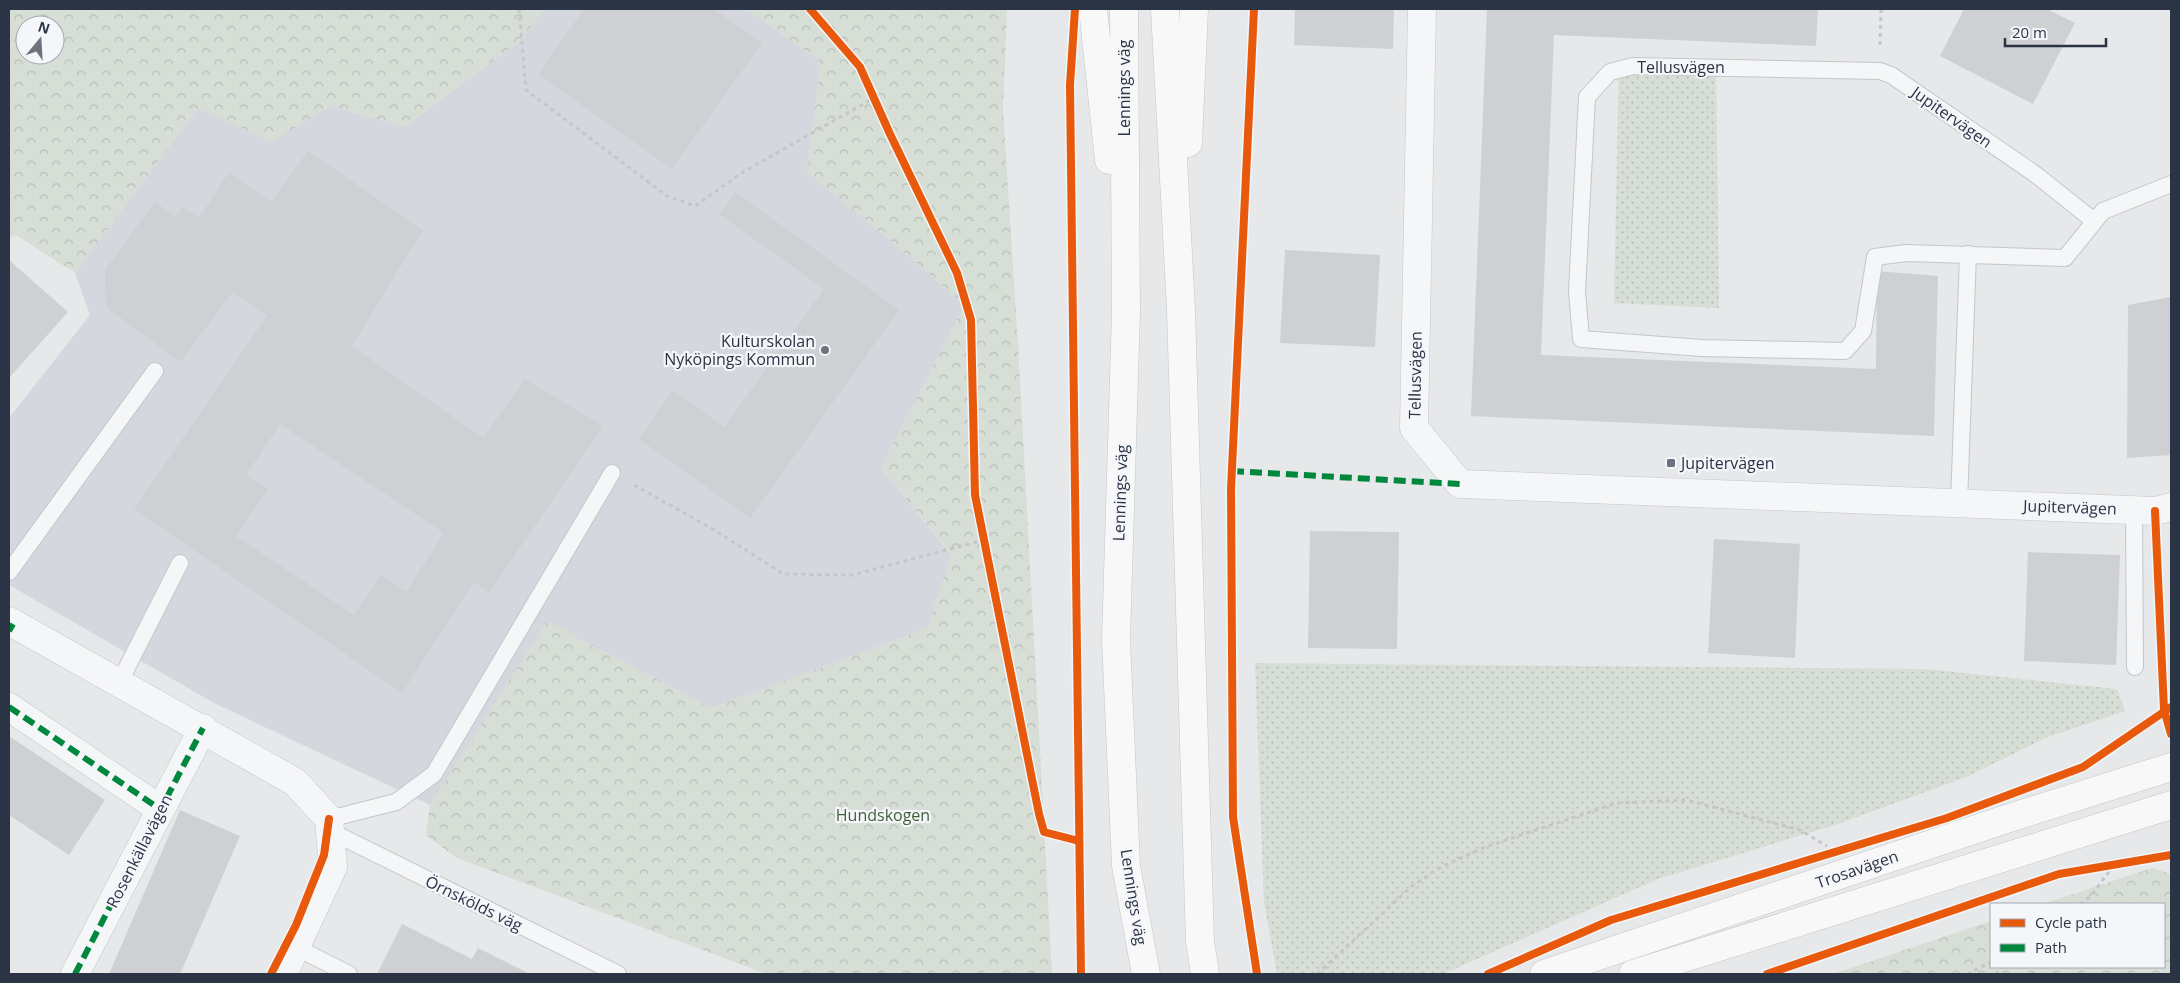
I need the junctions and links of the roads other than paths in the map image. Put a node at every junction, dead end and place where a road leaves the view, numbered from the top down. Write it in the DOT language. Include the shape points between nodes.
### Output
graph roads {
  1 [pos="1093,9"];
  2 [pos="1124,9"];
  3 [pos="1165,9"];
  4 [pos="1194,9"];
  5 [pos="1422,9"];
  6 [pos="1880,71"];
  7 [pos="2171,184"];
  8 [pos="2094,221"];
  9 [pos="1968,254"];
  10 [pos="1181,310"];
  11 [pos="1126,311"];
  12 [pos="155,371"];
  13 [pos="612,473"];
  14 [pos="1460,484"];
  15 [pos="1959,503"];
  16 [pos="2171,507"];
  17 [pos="2134,510"];
  18 [pos="180,562"];
  19 [pos="9,572"];
  20 [pos="10,625"];
  21 [pos="2135,667"];
  22 [pos="120,683"];
  23 [pos="9,707"];
  24 [pos="202,728"];
  25 [pos="2171,767"];
  26 [pos="2171,805"];
  27 [pos="160,809"];
  28 [pos="330,825"];
  29 [pos="295,947"];
  30 [pos="75,974"];
  31 [pos="283,974"];
  32 [pos="349,974"];
  33 [pos="618,974"];
  34 [pos="1146,974"];
  35 [pos="1205,974"];
  36 [pos="1544,974"];
  37 [pos="1633,974"];
  1 -- 11 [label="main road"];
  2 -- 11 [label="main road, Lennings väg"];
  3 -- 10 [label="main road"];
  4 -- 10 [label="main road"];
  5 -- 14 [label="street, Tellusvägen" via="1414,428"];
  6 -- 8 [label="lane, Jupitervägen" via="1891,74 2034,174"];
  6 -- 9 [label="lane, Tellusvägen" via="1645,65 1610,72 1587,97 1578,291 1581,339 1702,348 1845,351 1863,331 1874,258 1906,253"];
  7 -- 8 [label="lane" via="2102,211"];
  8 -- 9 [label="lane" via="2065,258"];
  9 -- 15 [label="lane"];
  10 -- 35 [label="main road" via="1200,942"];
  11 -- 34 [label="main road, Lennings väg" via="1116,640 1126,866"];
  12 -- 19 [label="lane"];
  13 -- 28 [label="lane" via="434,774 396,802"];
  14 -- 15 [label="street, Jupitervägen"];
  15 -- 17 [label="street, Jupitervägen"];
  16 -- 17 [label="street, Jupitervägen" via="2155,511"];
  17 -- 21 [label="lane"];
  18 -- 22 [label="lane"];
  20 -- 22 [label="street"];
  22 -- 24 [label="street"];
  23 -- 27 [label="street"];
  24 -- 27 [label="street, Rosenkällavägen"];
  24 -- 28 [label="street" via="295,782"];
  25 -- 36 [label="main road, Trosavägen"];
  26 -- 37 [label="main road, Trosavägen"];
  27 -- 30 [label="street, Rosenkällavägen"];
  28 -- 29 [label="street" via="333,866"];
  28 -- 33 [label="lane, Örnskölds väg"];
  29 -- 31 [label="street"];
  29 -- 32 [label="lane"];
}
